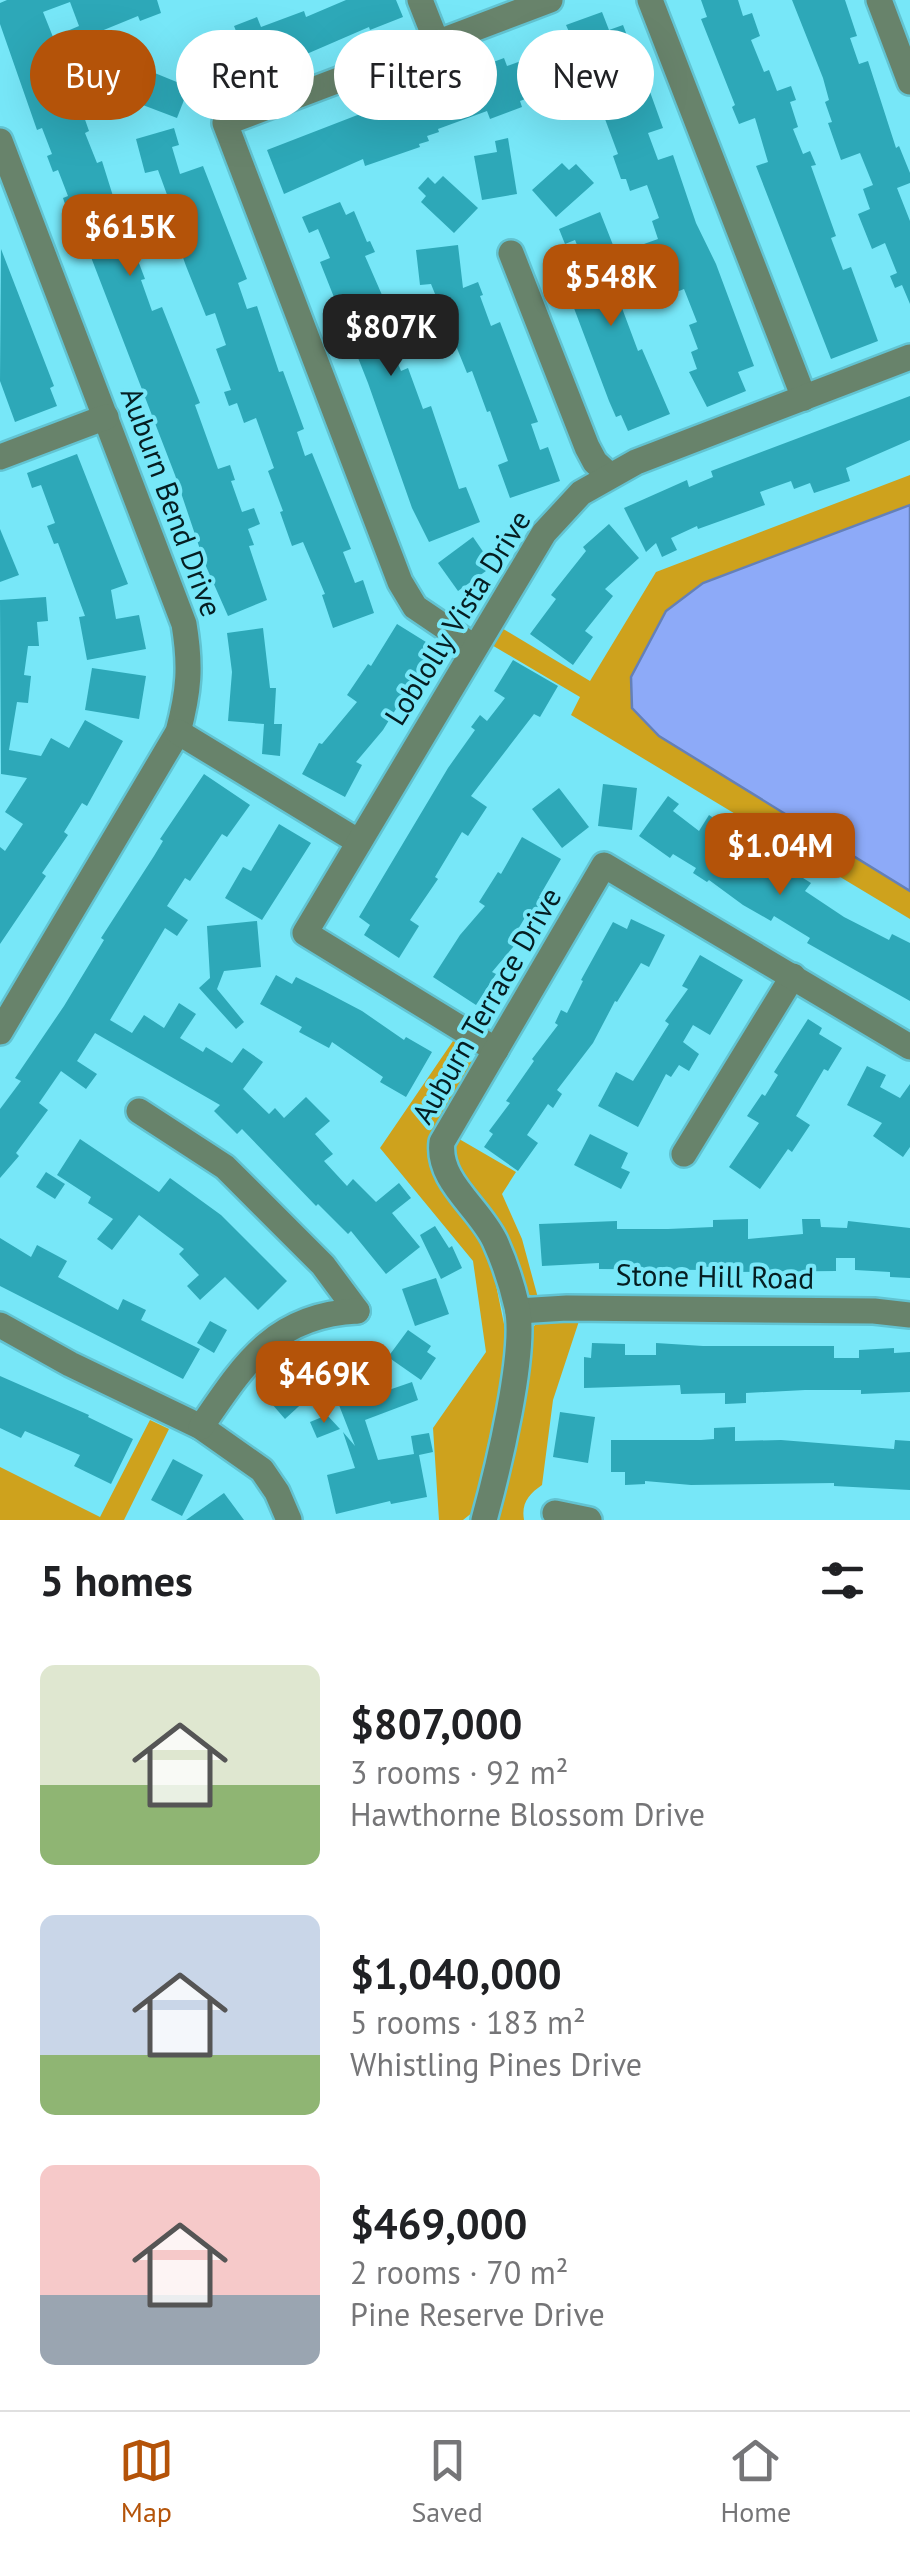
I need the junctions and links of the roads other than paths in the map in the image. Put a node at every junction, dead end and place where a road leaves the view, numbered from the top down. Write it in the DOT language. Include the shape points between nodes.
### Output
graph roads {
  1 [pos="420,0"];
  2 [pos="550,0"];
  3 [pos="650,0"];
  4 [pos="878,0"];
  5 [pos="432,30"];
  6 [pos="471,30"];
  7 [pos="334,81"];
  8 [pos="910,82"];
  9 [pos="0,141"];
  10 [pos="512,253"];
  11 [pos="910,357"];
  12 [pos="804,398"];
  13 [pos="106,417"];
  14 [pos="0,457"];
  15 [pos="609,475"];
  16 [pos="474,647"];
  17 [pos="178,732"];
  18 [pos="359,842"];
  19 [pos="793,976"];
  20 [pos="0,1032"];
  21 [pos="910,1047"];
  22 [pos="496,1050"];
  23 [pos="139,1111"];
  24 [pos="684,1154"];
  25 [pos="518,1311"];
  26 [pos="910,1315"];
  27 [pos="0,1325"];
  28 [pos="201,1427"];
  29 [pos="555,1513"];
  30 [pos="289,1520"];
  31 [pos="484,1520"];
  32 [pos="589,1520"];
  1 -- 5 [label="street"];
  2 -- 6 [label="street"];
  3 -- 12 [label="street"];
  4 -- 8 [label="street"];
  7 -- 16 [label="street" via="225,122 400,582 415,607"];
  9 -- 13 [label="street, Auburn Bend Drive"];
  10 -- 15 [label="street" via="588,446"];
  11 -- 12 [label="street, Loblolly Vista Drive"];
  12 -- 15 [label="street, Loblolly Vista Drive"];
  13 -- 14 [label="street"];
  13 -- 17 [label="street, Auburn Bend Drive" via="184,624 189,690"];
  15 -- 16 [label="street, Loblolly Vista Drive" via="581,493 544,533"];
  16 -- 18 [label="street, Loblolly Vista Drive"];
  17 -- 18 [label="street"];
  17 -- 20 [label="street, Auburn Bend Drive"];
  18 -- 22 [label="street, Loblolly Vista Drive" via="305,932"];
  19 -- 21 [label="street"];
  19 -- 22 [label="street, Auburn Terrace Drive" via="604,864"];
  19 -- 24 [label="street"];
  22 -- 25 [label="street, Auburn Terrace Drive" via="442,1142 440,1157 494,1240"];
  23 -- 28 [label="street" via="225,1168 323,1265 357,1311 290,1325 245,1364"];
  25 -- 26 [label="street, Stone Hill Road"];
  25 -- 31 [label="street, Auburn Terrace Drive" via="511,1396"];
  27 -- 28 [label="street"];
  28 -- 30 [label="street" via="262,1470"];
  29 -- 32 [label="street"];
}
